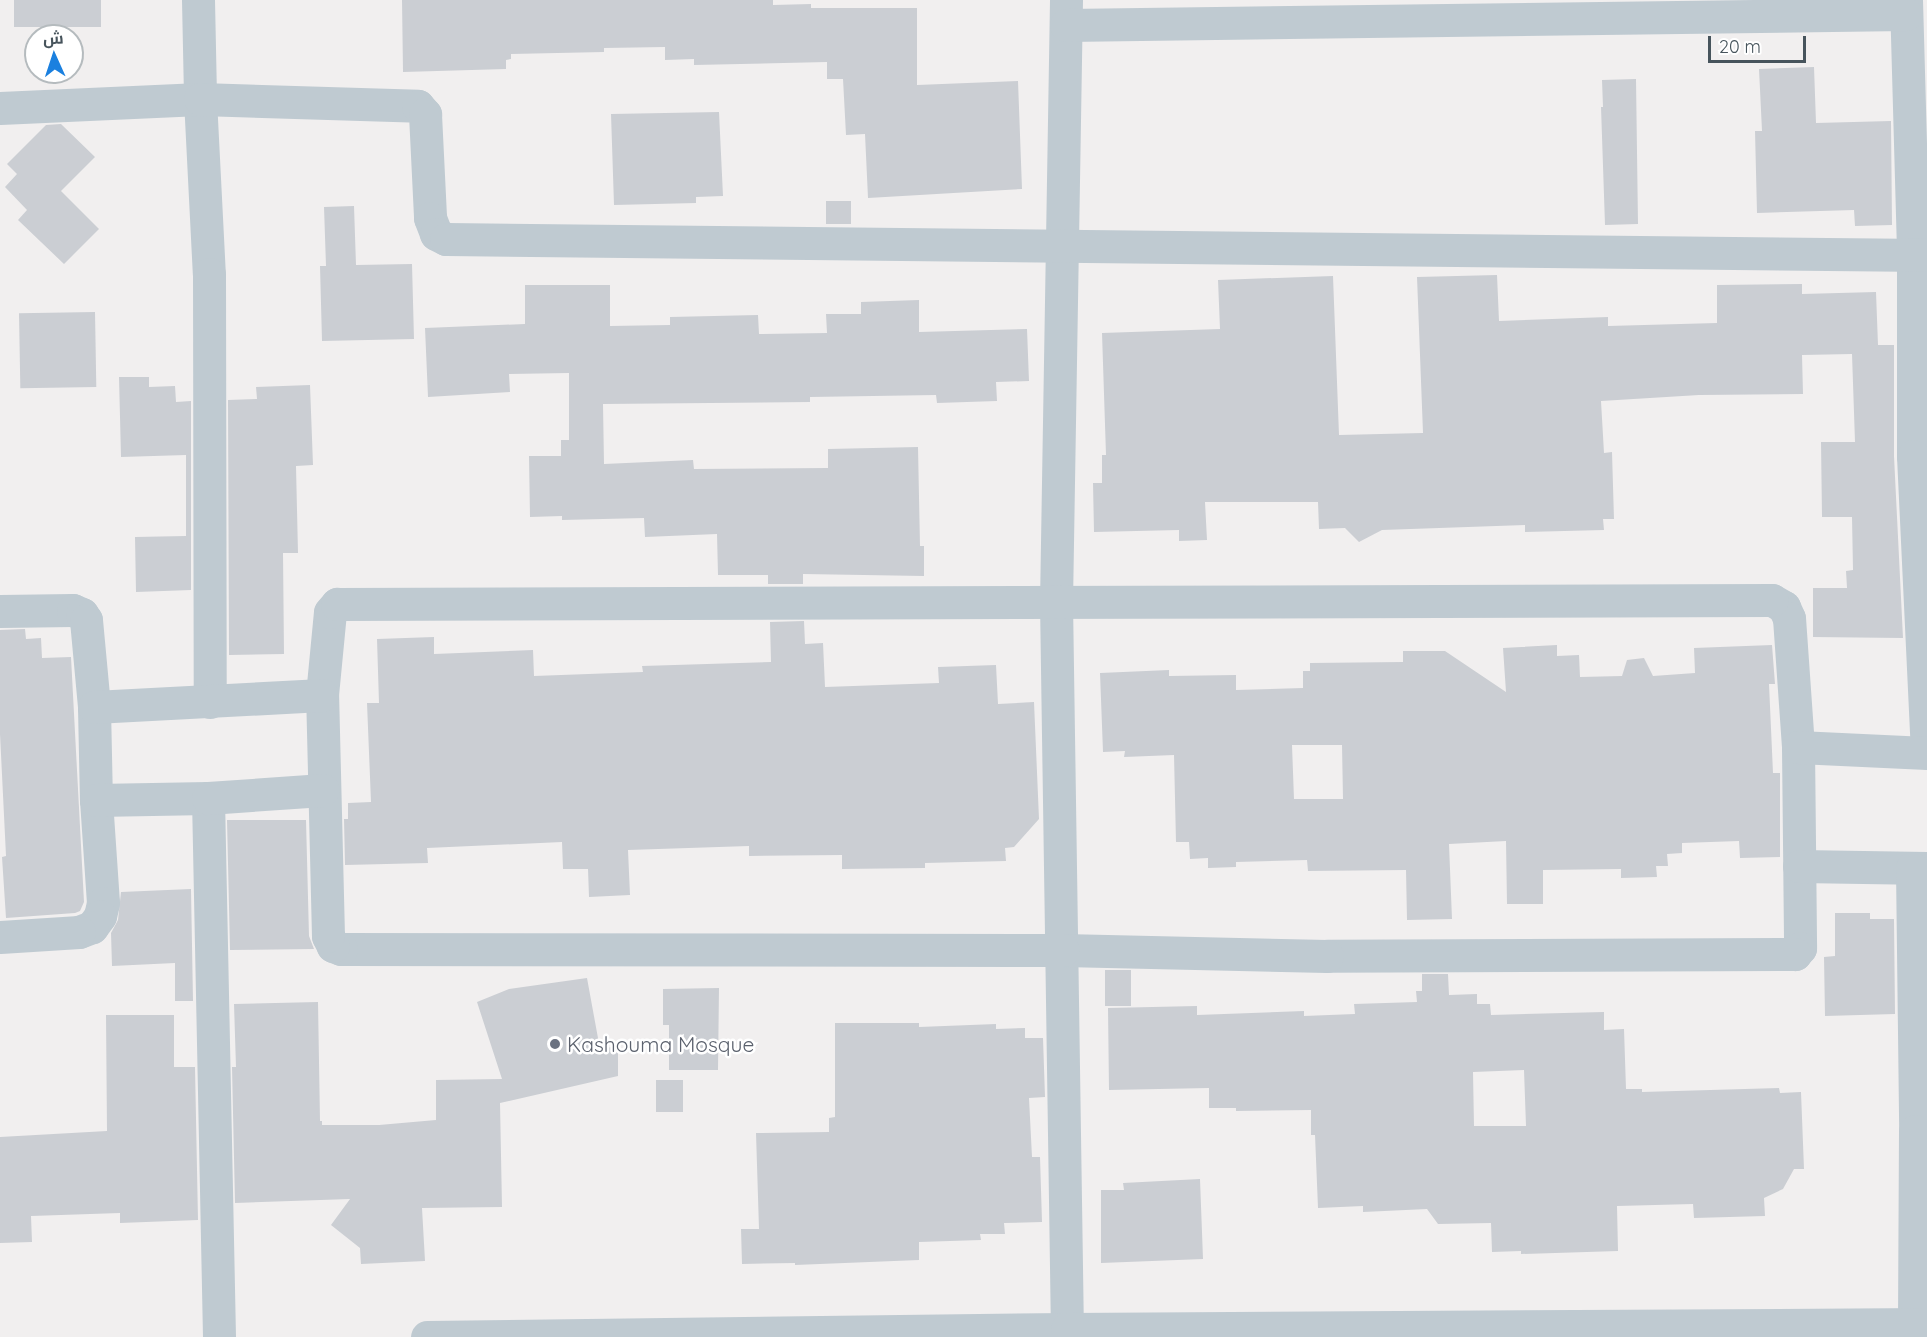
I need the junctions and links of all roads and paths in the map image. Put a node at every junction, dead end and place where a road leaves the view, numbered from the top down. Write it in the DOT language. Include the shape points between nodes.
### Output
graph roads {
  1 [pos="198,0"];
  2 [pos="1906,7"];
  3 [pos="1066,13"];
  4 [pos="200,99"];
  5 [pos="0,108"];
  6 [pos="1063,246"];
  7 [pos="1920,254"];
  8 [pos="1056,601"];
  9 [pos="0,611"];
  10 [pos="322,695"];
  11 [pos="210,702"];
  12 [pos="93,707"];
  13 [pos="1798,747"];
  14 [pos="1927,753"];
  15 [pos="323,790"];
  16 [pos="208,798"];
  17 [pos="96,800"];
  18 [pos="1799,866"];
  19 [pos="1919,868"];
  20 [pos="0,937"];
  21 [pos="1063,950"];
  22 [pos="1918,1328"];
  23 [pos="1067,1333"];
  24 [pos="512,1336"];
  25 [pos="219,1337"];
  26 [pos="427,1337"];
  1 -- 4 [label="street"];
  2 -- 3 [label="street"];
  2 -- 7 [label="street"];
  3 -- 6 [label="street"];
  4 -- 5 [label="street"];
  4 -- 6 [label="street" via="418,106 425,114 430,218 436,234 446,239"];
  4 -- 11 [label="street" via="210,298"];
  6 -- 7 [label="street"];
  6 -- 8 [label="street"];
  7 -- 14 [label="street" via="1913,456"];
  8 -- 10 [label="street" via="343,603 330,612"];
  8 -- 13 [label="street" via="1772,600 1784,607 1789,618"];
  8 -- 21 [label="street"];
  9 -- 12 [label="street" via="66,609 82,614 88,632"];
  10 -- 11 [label="street"];
  10 -- 15 [label="street"];
  11 -- 12 [label="street"];
  12 -- 17 [label="street"];
  13 -- 14 [label="street"];
  13 -- 18 [label="street"];
  15 -- 16 [label="street"];
  15 -- 21 [label="street" via="328,936 333,946 342,949"];
  16 -- 17 [label="street"];
  16 -- 25 [label="street"];
  17 -- 20 [label="street" via="103,903 100,916 92,927 67,935"];
  18 -- 19 [label="street"];
  18 -- 21 [label="street" via="1800,948 1795,954 1327,956"];
  19 -- 22 [label="street"];
  21 -- 23 [label="street"];
  22 -- 23 [label="street"];
  23 -- 24 [label="street"];
  24 -- 26 [label="street"];
}
